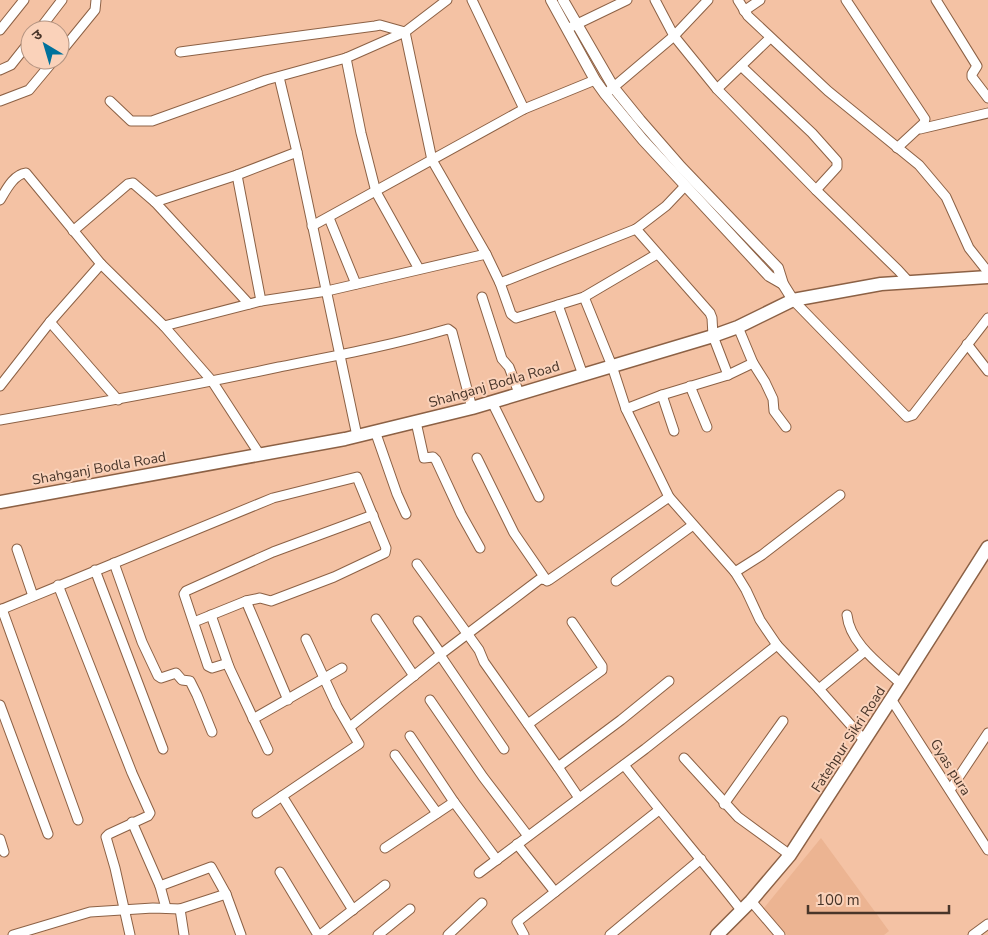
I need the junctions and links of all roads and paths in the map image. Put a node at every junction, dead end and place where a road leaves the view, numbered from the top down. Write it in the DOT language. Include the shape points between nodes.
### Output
graph roads {
  1 [pos="24,0"];
  2 [pos="62,0"];
  3 [pos="96,0"];
  4 [pos="447,0"];
  5 [pos="472,0"];
  6 [pos="551,0"];
  7 [pos="563,0"];
  8 [pos="627,0"];
  9 [pos="655,0"];
  10 [pos="708,0"];
  11 [pos="738,0"];
  12 [pos="760,0"];
  13 [pos="846,0"];
  14 [pos="936,0"];
  15 [pos="744,11"];
  16 [pos="47,20"];
  17 [pos="577,24"];
  18 [pos="567,29"];
  19 [pos="0,30"];
  20 [pos="406,32"];
  21 [pos="674,36"];
  22 [pos="770,38"];
  23 [pos="70,40"];
  24 [pos="180,52"];
  25 [pos="20,54"];
  26 [pos="346,58"];
  27 [pos="741,66"];
  28 [pos="1,67"];
  29 [pos="46,70"];
  30 [pos="279,77"];
  31 [pos="595,80"];
  32 [pos="614,88"];
  33 [pos="717,89"];
  34 [pos="605,94"];
  35 [pos="988,98"];
  36 [pos="0,101"];
  37 [pos="110,101"];
  38 [pos="524,110"];
  39 [pos="988,112"];
  40 [pos="918,130"];
  41 [pos="897,148"];
  42 [pos="297,152"];
  43 [pos="432,160"];
  44 [pos="237,175"];
  45 [pos="685,186"];
  46 [pos="816,190"];
  47 [pos="376,192"];
  48 [pos="0,200"];
  49 [pos="155,202"];
  50 [pos="329,218"];
  51 [pos="312,226"];
  52 [pos="636,229"];
  53 [pos="73,231"];
  54 [pos="486,254"];
  55 [pos="657,254"];
  56 [pos="101,264"];
  57 [pos="419,269"];
  58 [pos="988,272"];
  59 [pos="988,277"];
  60 [pos="909,282"];
  61 [pos="500,283"];
  62 [pos="356,284"];
  63 [pos="783,284"];
  64 [pos="326,291"];
  65 [pos="482,297"];
  66 [pos="584,297"];
  67 [pos="793,300"];
  68 [pos="261,301"];
  69 [pos="249,304"];
  70 [pos="558,305"];
  71 [pos="988,318"];
  72 [pos="50,322"];
  73 [pos="164,326"];
  74 [pos="738,327"];
  75 [pos="713,336"];
  76 [pos="967,344"];
  77 [pos="339,355"];
  78 [pos="753,362"];
  79 [pos="612,366"];
  80 [pos="988,371"];
  81 [pos="583,375"];
  82 [pos="728,375"];
  83 [pos="212,381"];
  84 [pos="0,386"];
  85 [pos="690,386"];
  86 [pos="519,393"];
  87 [pos="662,395"];
  88 [pos="118,400"];
  89 [pos="492,402"];
  90 [pos="472,408"];
  91 [pos="626,410"];
  92 [pos="0,420"];
  93 [pos="416,422"];
  94 [pos="786,427"];
  95 [pos="707,428"];
  96 [pos="375,431"];
  97 [pos="674,431"];
  98 [pos="356,436"];
  99 [pos="260,455"];
  100 [pos="477,458"];
  101 [pos="840,495"];
  102 [pos="669,496"];
  103 [pos="539,497"];
  104 [pos="0,502"];
  105 [pos="406,514"];
  106 [pos="373,515"];
  107 [pos="693,525"];
  108 [pos="988,547"];
  109 [pos="480,548"];
  110 [pos="17,549"];
  111 [pos="114,563"];
  112 [pos="417,564"];
  113 [pos="95,570"];
  114 [pos="735,572"];
  115 [pos="547,580"];
  116 [pos="616,581"];
  117 [pos="58,585"];
  118 [pos="33,596"];
  119 [pos="246,601"];
  120 [pos="1,610"];
  121 [pos="211,615"];
  122 [pos="847,615"];
  123 [pos="376,619"];
  124 [pos="418,621"];
  125 [pos="194,622"];
  126 [pos="572,622"];
  127 [pos="467,634"];
  128 [pos="306,639"];
  129 [pos="777,645"];
  130 [pos="865,650"];
  131 [pos="440,654"];
  132 [pos="229,667"];
  133 [pos="342,668"];
  134 [pos="414,676"];
  135 [pos="324,678"];
  136 [pos="669,681"];
  137 [pos="901,684"];
  138 [pos="819,689"];
  139 [pos="891,699"];
  140 [pos="288,700"];
  141 [pos="430,700"];
  142 [pos="0,705"];
  143 [pos="253,719"];
  144 [pos="783,721"];
  145 [pos="528,724"];
  146 [pos="350,727"];
  147 [pos="212,732"];
  148 [pos="988,733"];
  149 [pos="410,736"];
  150 [pos="864,740"];
  151 [pos="163,749"];
  152 [pos="504,749"];
  153 [pos="268,750"];
  154 [pos="395,756"];
  155 [pos="684,758"];
  156 [pos="624,765"];
  157 [pos="558,767"];
  158 [pos="950,790"];
  159 [pos="282,796"];
  160 [pos="579,798"];
  161 [pos="454,802"];
  162 [pos="724,804"];
  163 [pos="659,810"];
  164 [pos="257,812"];
  165 [pos="437,813"];
  166 [pos="78,820"];
  167 [pos="132,822"];
  168 [pos="48,834"];
  169 [pos="528,836"];
  170 [pos="0,840"];
  171 [pos="517,844"];
  172 [pos="385,848"];
  173 [pos="988,850"];
  174 [pos="4,852"];
  175 [pos="790,854"];
  176 [pos="701,859"];
  177 [pos="497,860"];
  178 [pos="280,872"];
  179 [pos="479,873"];
  180 [pos="384,884"];
  181 [pos="160,886"];
  182 [pos="555,892"];
  183 [pos="226,894"];
  184 [pos="751,901"];
  185 [pos="482,903"];
  186 [pos="166,908"];
  187 [pos="124,909"];
  188 [pos="180,909"];
  189 [pos="410,909"];
  190 [pos="353,910"];
  191 [pos="741,910"];
  192 [pos="988,924"];
  193 [pos="13,935"];
  194 [pos="130,935"];
  195 [pos="184,935"];
  196 [pos="241,935"];
  197 [pos="319,935"];
  198 [pos="378,935"];
  199 [pos="448,935"];
  200 [pos="524,935"];
  201 [pos="610,935"];
  202 [pos="717,935"];
  203 [pos="780,935"];
  204 [pos="973,935"];
  1 -- 19 [label="street"];
  2 -- 16 [label="street"];
  3 -- 23 [label="street" via="95,10"];
  4 -- 20 [label="street"];
  5 -- 38 [label="street"];
  6 -- 18 [label="street"];
  7 -- 17 [label="street"];
  8 -- 17 [label="street"];
  9 -- 21 [label="street"];
  10 -- 21 [label="street"];
  11 -- 15 [label="street"];
  12 -- 15 [label="street"];
  13 -- 40 [label="street" via="925,119"];
  14 -- 35 [label="street" via="977,66 972,77"];
  15 -- 22 [label="street"];
  17 -- 18 [label="street"];
  17 -- 32 [label="street"];
  18 -- 31 [label="street"];
  20 -- 24 [label="street" via="380,25"];
  20 -- 26 [label="street"];
  20 -- 43 [label="street"];
  21 -- 32 [label="street"];
  21 -- 33 [label="street"];
  22 -- 27 [label="street"];
  22 -- 41 [label="street"];
  25 -- 28 [label="street" via="12,64"];
  26 -- 30 [label="street"];
  26 -- 47 [label="street"];
  27 -- 33 [label="street"];
  27 -- 46 [label="street" via="837,161 837,167"];
  29 -- 36 [label="street" via="29,90"];
  30 -- 37 [label="street" via="152,121 131,122"];
  30 -- 42 [label="street"];
  31 -- 34 [label="street"];
  31 -- 38 [label="street"];
  32 -- 34 [label="street"];
  32 -- 63 [label="street" via="681,167 778,268"];
  33 -- 46 [label="street"];
  34 -- 45 [label="street"];
  38 -- 43 [label="street"];
  39 -- 40 [label="street"];
  40 -- 41 [label="street"];
  41 -- 58 [label="street" via="919,165 940,188 969,248"];
  42 -- 44 [label="street"];
  42 -- 51 [label="street"];
  43 -- 47 [label="street"];
  43 -- 54 [label="street"];
  44 -- 49 [label="street"];
  44 -- 68 [label="street"];
  45 -- 52 [label="street" via="666,206"];
  45 -- 63 [label="street" via="770,276"];
  46 -- 60 [label="street"];
  47 -- 50 [label="street"];
  47 -- 57 [label="street"];
  48 -- 53 [label="street" via="10,184 20,174 26,173"];
  49 -- 53 [label="street" via="130,182"];
  49 -- 69 [label="street"];
  50 -- 51 [label="street"];
  50 -- 62 [label="street"];
  51 -- 64 [label="street"];
  52 -- 55 [label="street"];
  52 -- 61 [label="street"];
  53 -- 56 [label="street"];
  54 -- 57 [label="street"];
  54 -- 61 [label="street"];
  55 -- 66 [label="street"];
  55 -- 75 [label="street" via="710,313"];
  56 -- 72 [label="street"];
  56 -- 73 [label="street"];
  57 -- 62 [label="street"];
  59 -- 60 [label="main road, Shahganj Bodla Road"];
  60 -- 67 [label="main road, Shahganj Bodla Road"];
  61 -- 70 [label="street" via="511,314 516,318"];
  62 -- 64 [label="street"];
  63 -- 67 [label="street"];
  64 -- 68 [label="street"];
  64 -- 77 [label="street"];
  65 -- 86 [label="street" via="502,359"];
  66 -- 70 [label="street"];
  66 -- 79 [label="street"];
  67 -- 74 [label="main road, Shahganj Bodla Road"];
  67 -- 76 [label="street" via="907,417 912,415"];
  68 -- 69 [label="street"];
  69 -- 73 [label="street"];
  70 -- 81 [label="street"];
  71 -- 76 [label="street"];
  72 -- 84 [label="street"];
  72 -- 88 [label="street"];
  73 -- 83 [label="street"];
  74 -- 75 [label="main road, Shahganj Bodla Road"];
  74 -- 78 [label="street"];
  75 -- 79 [label="main road, Shahganj Bodla Road"];
  75 -- 82 [label="street"];
  76 -- 80 [label="street"];
  77 -- 83 [label="street"];
  77 -- 90 [label="street" via="451,330"];
  77 -- 98 [label="street"];
  78 -- 82 [label="street"];
  78 -- 94 [label="street" via="773,399 776,416"];
  79 -- 81 [label="main road, Shahganj Bodla Road"];
  79 -- 91 [label="street"];
  81 -- 86 [label="main road, Shahganj Bodla Road"];
  82 -- 85 [label="street"];
  83 -- 88 [label="street"];
  83 -- 99 [label="street"];
  85 -- 87 [label="street"];
  85 -- 95 [label="street"];
  86 -- 89 [label="main road, Shahganj Bodla Road"];
  87 -- 91 [label="street"];
  87 -- 97 [label="street"];
  88 -- 92 [label="street"];
  89 -- 90 [label="main road, Shahganj Bodla Road"];
  89 -- 103 [label="street"];
  90 -- 93 [label="main road, Shahganj Bodla Road"];
  91 -- 102 [label="street"];
  93 -- 96 [label="main road, Shahganj Bodla Road"];
  93 -- 109 [label="street" via="424,458 436,460"];
  96 -- 98 [label="main road, Shahganj Bodla Road"];
  96 -- 105 [label="street"];
  98 -- 99 [label="main road, Shahganj Bodla Road"];
  99 -- 104 [label="main road, Shahganj Bodla Road"];
  100 -- 115 [label="street" via="514,533"];
  101 -- 114 [label="street"];
  102 -- 107 [label="street"];
  102 -- 115 [label="street"];
  106 -- 111 [label="street" via="357,477 273,498"];
  106 -- 119 [label="street" via="385,553 271,601 260,598"];
  106 -- 125 [label="street" via="273,552 186,591 184,596"];
  107 -- 114 [label="street"];
  107 -- 116 [label="street"];
  108 -- 137 [label="main road, Fatehpur Sikri Road"];
  110 -- 118 [label="street"];
  111 -- 113 [label="street"];
  111 -- 147 [label="street" via="142,642 158,676 176,673 182,680 190,681"];
  112 -- 127 [label="street"];
  113 -- 117 [label="street"];
  113 -- 151 [label="street"];
  114 -- 129 [label="street"];
  115 -- 127 [label="street" via="540,579"];
  117 -- 118 [label="street"];
  117 -- 167 [label="street" via="150,813"];
  118 -- 120 [label="street"];
  119 -- 121 [label="street"];
  119 -- 140 [label="street"];
  120 -- 166 [label="street"];
  121 -- 125 [label="street"];
  121 -- 132 [label="street"];
  122 -- 130 [label="street" via="850,629"];
  123 -- 134 [label="street"];
  124 -- 131 [label="street"];
  125 -- 132 [label="street" via="208,666 225,664"];
  126 -- 145 [label="street" via="602,670"];
  127 -- 131 [label="street"];
  127 -- 145 [label="street"];
  128 -- 135 [label="street"];
  129 -- 138 [label="street"];
  129 -- 156 [label="street"];
  130 -- 137 [label="street"];
  130 -- 138 [label="street"];
  131 -- 134 [label="street"];
  131 -- 152 [label="street"];
  132 -- 143 [label="street"];
  133 -- 135 [label="street"];
  134 -- 146 [label="street"];
  135 -- 140 [label="street"];
  135 -- 146 [label="street"];
  136 -- 157 [label="street"];
  137 -- 139 [label="main road, Fatehpur Sikri Road"];
  138 -- 150 [label="street"];
  139 -- 150 [label="main road, Fatehpur Sikri Road"];
  139 -- 158 [label="street, Gyas pura"];
  140 -- 143 [label="street"];
  141 -- 169 [label="street"];
  142 -- 168 [label="street"];
  143 -- 153 [label="street"];
  144 -- 162 [label="street"];
  145 -- 157 [label="street"];
  146 -- 159 [label="street" via="358,746"];
  148 -- 158 [label="street"];
  149 -- 161 [label="street"];
  150 -- 175 [label="main road, Fatehpur Sikri Road"];
  154 -- 165 [label="street"];
  155 -- 162 [label="street"];
  156 -- 160 [label="street"];
  156 -- 163 [label="street"];
  157 -- 160 [label="street"];
  158 -- 173 [label="street, Gyas pura"];
  159 -- 164 [label="street"];
  159 -- 190 [label="street"];
  160 -- 169 [label="street"];
  161 -- 165 [label="street"];
  161 -- 177 [label="street"];
  162 -- 175 [label="street"];
  163 -- 176 [label="street"];
  163 -- 182 [label="street"];
  165 -- 172 [label="street"];
  167 -- 181 [label="street"];
  167 -- 187 [label="street" via="106,837"];
  169 -- 171 [label="street"];
  170 -- 174 [label="street"];
  171 -- 177 [label="street"];
  171 -- 182 [label="street"];
  175 -- 184 [label="main road, Fatehpur Sikri Road"];
  176 -- 191 [label="street"];
  176 -- 201 [label="street"];
  177 -- 179 [label="street"];
  178 -- 197 [label="street"];
  180 -- 190 [label="street"];
  181 -- 183 [label="street" via="211,867"];
  181 -- 186 [label="street"];
  182 -- 200 [label="street" via="517,922"];
  183 -- 188 [label="street"];
  183 -- 196 [label="street"];
  184 -- 191 [label="main road, Fatehpur Sikri Road"];
  184 -- 203 [label="street"];
  185 -- 199 [label="street"];
  186 -- 187 [label="street"];
  186 -- 188 [label="street"];
  187 -- 193 [label="street" via="90,912"];
  187 -- 194 [label="street"];
  188 -- 195 [label="street"];
  189 -- 198 [label="street"];
  190 -- 197 [label="street"];
  191 -- 202 [label="main road, Fatehpur Sikri Road"];
  192 -- 204 [label="street"];
}
